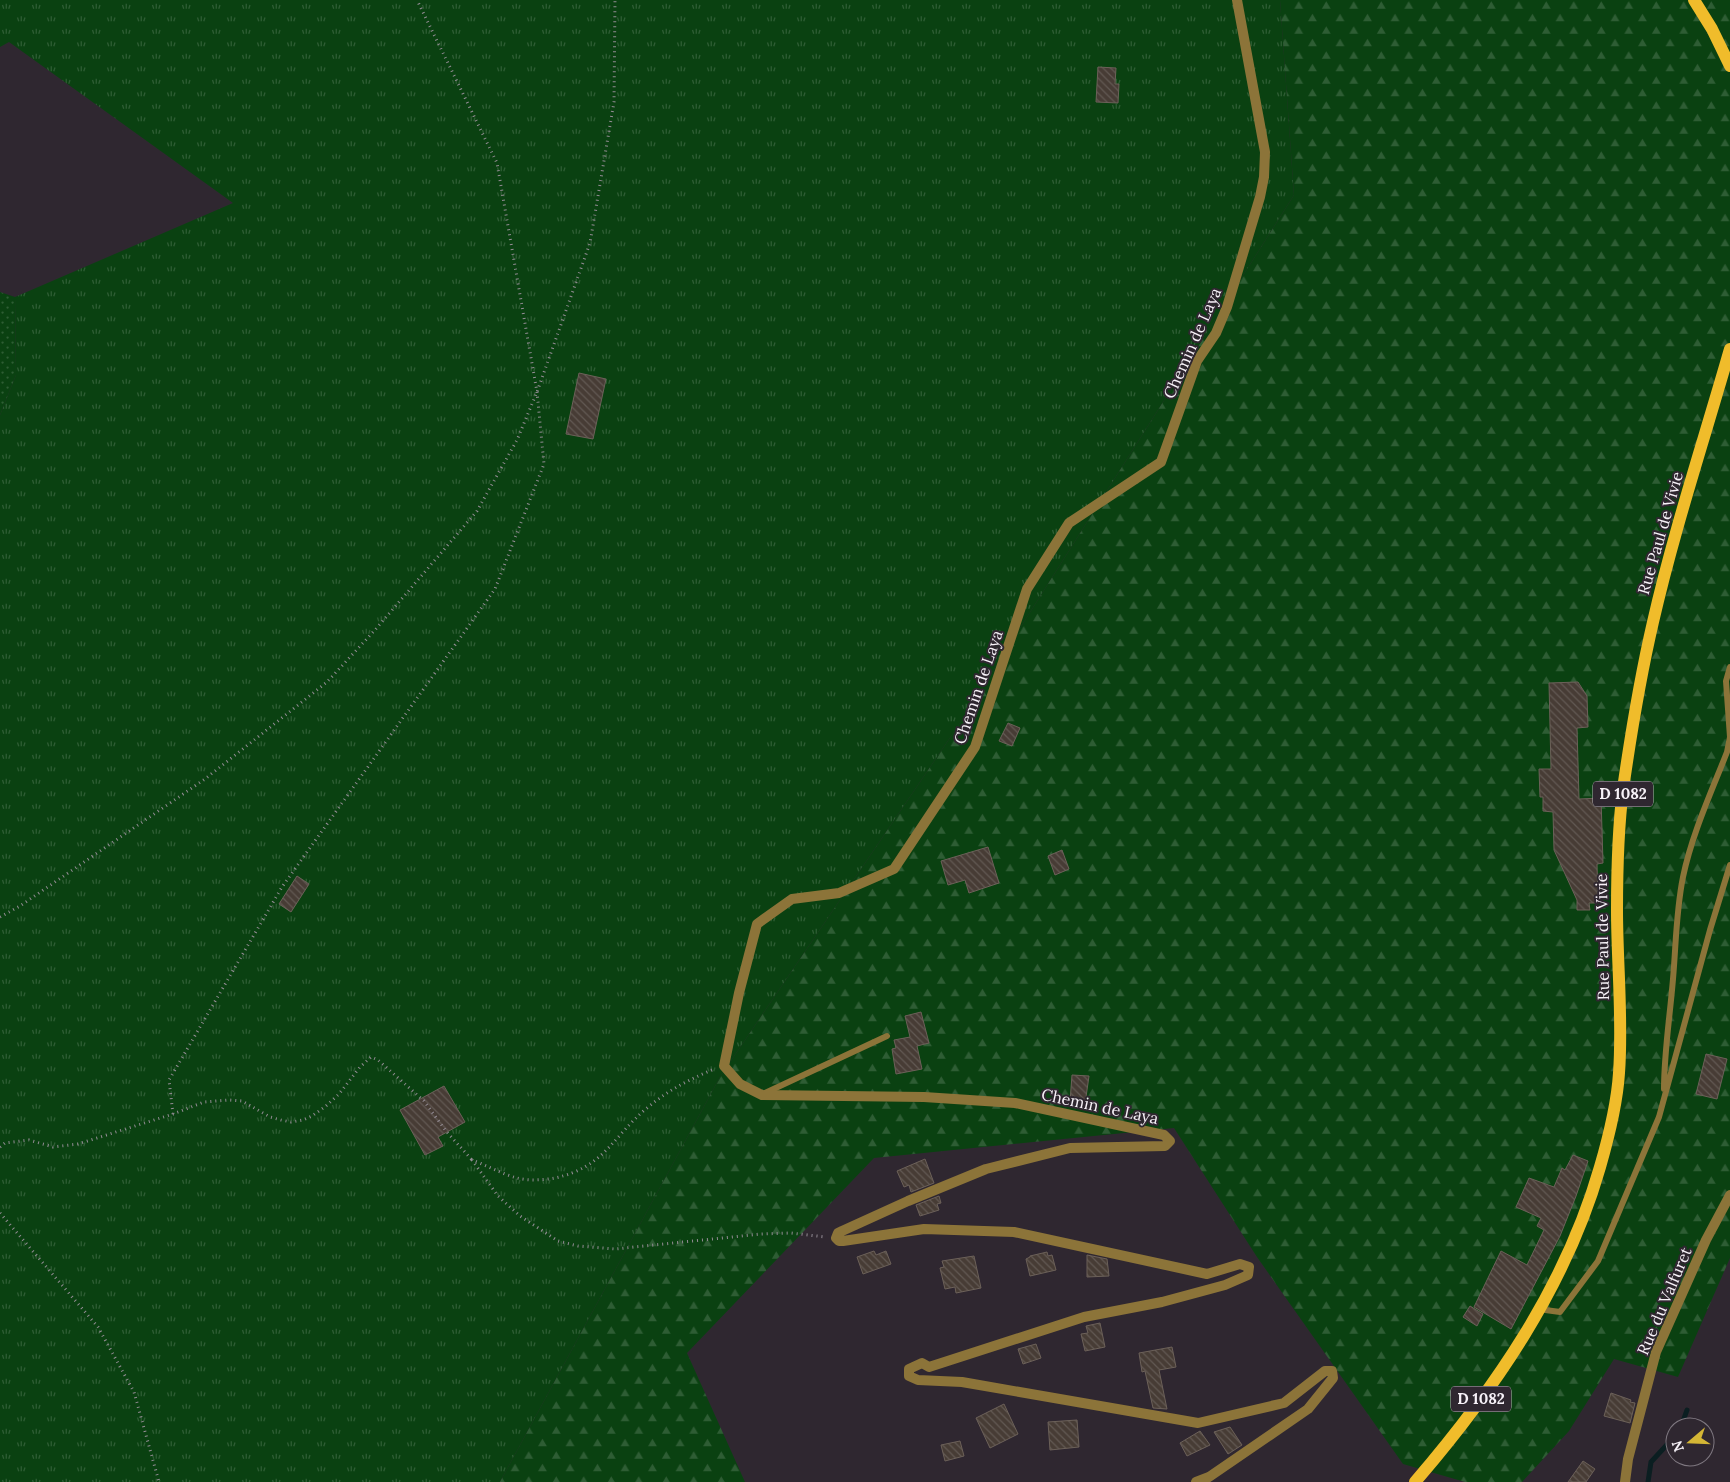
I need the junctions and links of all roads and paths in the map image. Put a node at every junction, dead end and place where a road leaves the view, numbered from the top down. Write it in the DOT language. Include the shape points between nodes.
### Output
graph roads {
  1 [pos="417,0"];
  2 [pos="615,0"];
  3 [pos="1237,0"];
  4 [pos="1694,0"];
  5 [pos="1730,66"];
  6 [pos="1730,349"];
  7 [pos="537,392"];
  8 [pos="1730,667"];
  9 [pos="1730,865"];
  10 [pos="0,917"];
  11 [pos="887,1036"];
  12 [pos="724,1066"];
  13 [pos="762,1095"];
  14 [pos="1664,1101"];
  15 [pos="173,1114"];
  16 [pos="0,1147"];
  17 [pos="472,1160"];
  18 [pos="1730,1195"];
  19 [pos="0,1213"];
  20 [pos="836,1238"];
  21 [pos="1538,1309"];
  22 [pos="159,1482"];
  23 [pos="1196,1482"];
  24 [pos="1415,1482"];
  25 [pos="1624,1482"];
  1 -- 7 [label="path" via="497,163"];
  2 -- 7 [label="path" via="614,102 590,243"];
  3 -- 12 [label="street, Chemin de Laya" via="1266,152 1264,177 1227,307 1216,333 1197,361 1161,462 1069,523 1027,589 975,747 894,869 840,893 792,899 757,924"];
  4 -- 5 [label="main road"];
  6 -- 21 [label="main road, Rue Paul de Vivie / D 1082" via="1653,620 1628,754 1618,856 1620,1071 1610,1133 1580,1226 1556,1280"];
  7 -- 10 [label="path" via="517,440 477,511 327,682 205,779"];
  7 -- 15 [label="path" via="544,464 495,589 282,887 169,1080"];
  8 -- 14 [label="lane" via="1726,681 1730,737 1727,752 1682,877 1664,1067"];
  9 -- 14 [label="lane"];
  11 -- 13 [label="lane"];
  12 -- 13 [label="street, Chemin de Laya" via="740,1084"];
  12 -- 17 [label="path" via="664,1094 630,1123 600,1157 568,1175 547,1180 518,1178"];
  13 -- 20 [label="street, Chemin de Laya" via="924,1097 1015,1103 1164,1136 1170,1142 1165,1146 1070,1148 986,1169 842,1231"];
  14 -- 21 [label="lane" via="1598,1261 1560,1312"];
  15 -- 16 [label="path" via="78,1144 53,1148 29,1140 5,1143"];
  15 -- 17 [label="path" via="204,1102 242,1100 270,1117 291,1122 303,1120 339,1094 370,1057 378,1060 424,1101"];
  17 -- 20 [label="path" via="498,1196 520,1216 558,1241 578,1246 615,1249 791,1233"];
  18 -- 25 [label="street, Rue du Valfuret" via="1706,1240 1656,1352"];
  19 -- 22 [label="path" via="98,1327 134,1392"];
  20 -- 23 [label="street" via="843,1242 924,1229 1014,1232 1207,1274 1240,1264 1249,1267 1248,1275 1225,1286 1084,1317 929,1367 922,1363 909,1369 909,1376 918,1380 962,1382 1198,1423 1284,1403 1325,1371 1332,1371 1333,1378 1308,1410 1209,1478"];
  21 -- 24 [label="main road, Rue Paul de Vivie / D 1082" via="1474,1410"];
}
